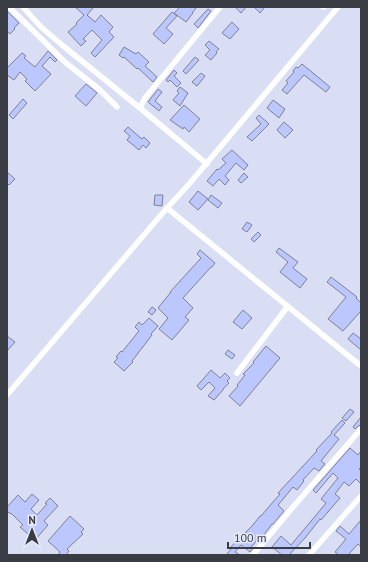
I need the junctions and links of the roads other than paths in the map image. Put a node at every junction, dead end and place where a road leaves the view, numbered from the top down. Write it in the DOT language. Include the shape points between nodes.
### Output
graph roads {
  1 [pos="9,7"];
  2 [pos="23,7"];
  3 [pos="220,7"];
  4 [pos="338,7"];
  5 [pos="117,108"];
  6 [pos="140,108"];
  7 [pos="206,164"];
  8 [pos="167,208"];
  9 [pos="288,306"];
  10 [pos="361,366"];
  11 [pos="237,372"];
  12 [pos="7,395"];
  13 [pos="361,429"];
  14 [pos="361,496"];
  15 [pos="253,555"];
  16 [pos="309,555"];
  1 -- 5 [label="street"];
  2 -- 6 [label="street" via="41,27"];
  3 -- 6 [label="street" via="145,98"];
  4 -- 7 [label="street"];
  6 -- 7 [label="street"];
  7 -- 8 [label="street"];
  8 -- 9 [label="street"];
  8 -- 12 [label="street"];
  9 -- 10 [label="street"];
  9 -- 11 [label="street"];
  13 -- 15 [label="street"];
  14 -- 16 [label="street"];
}
